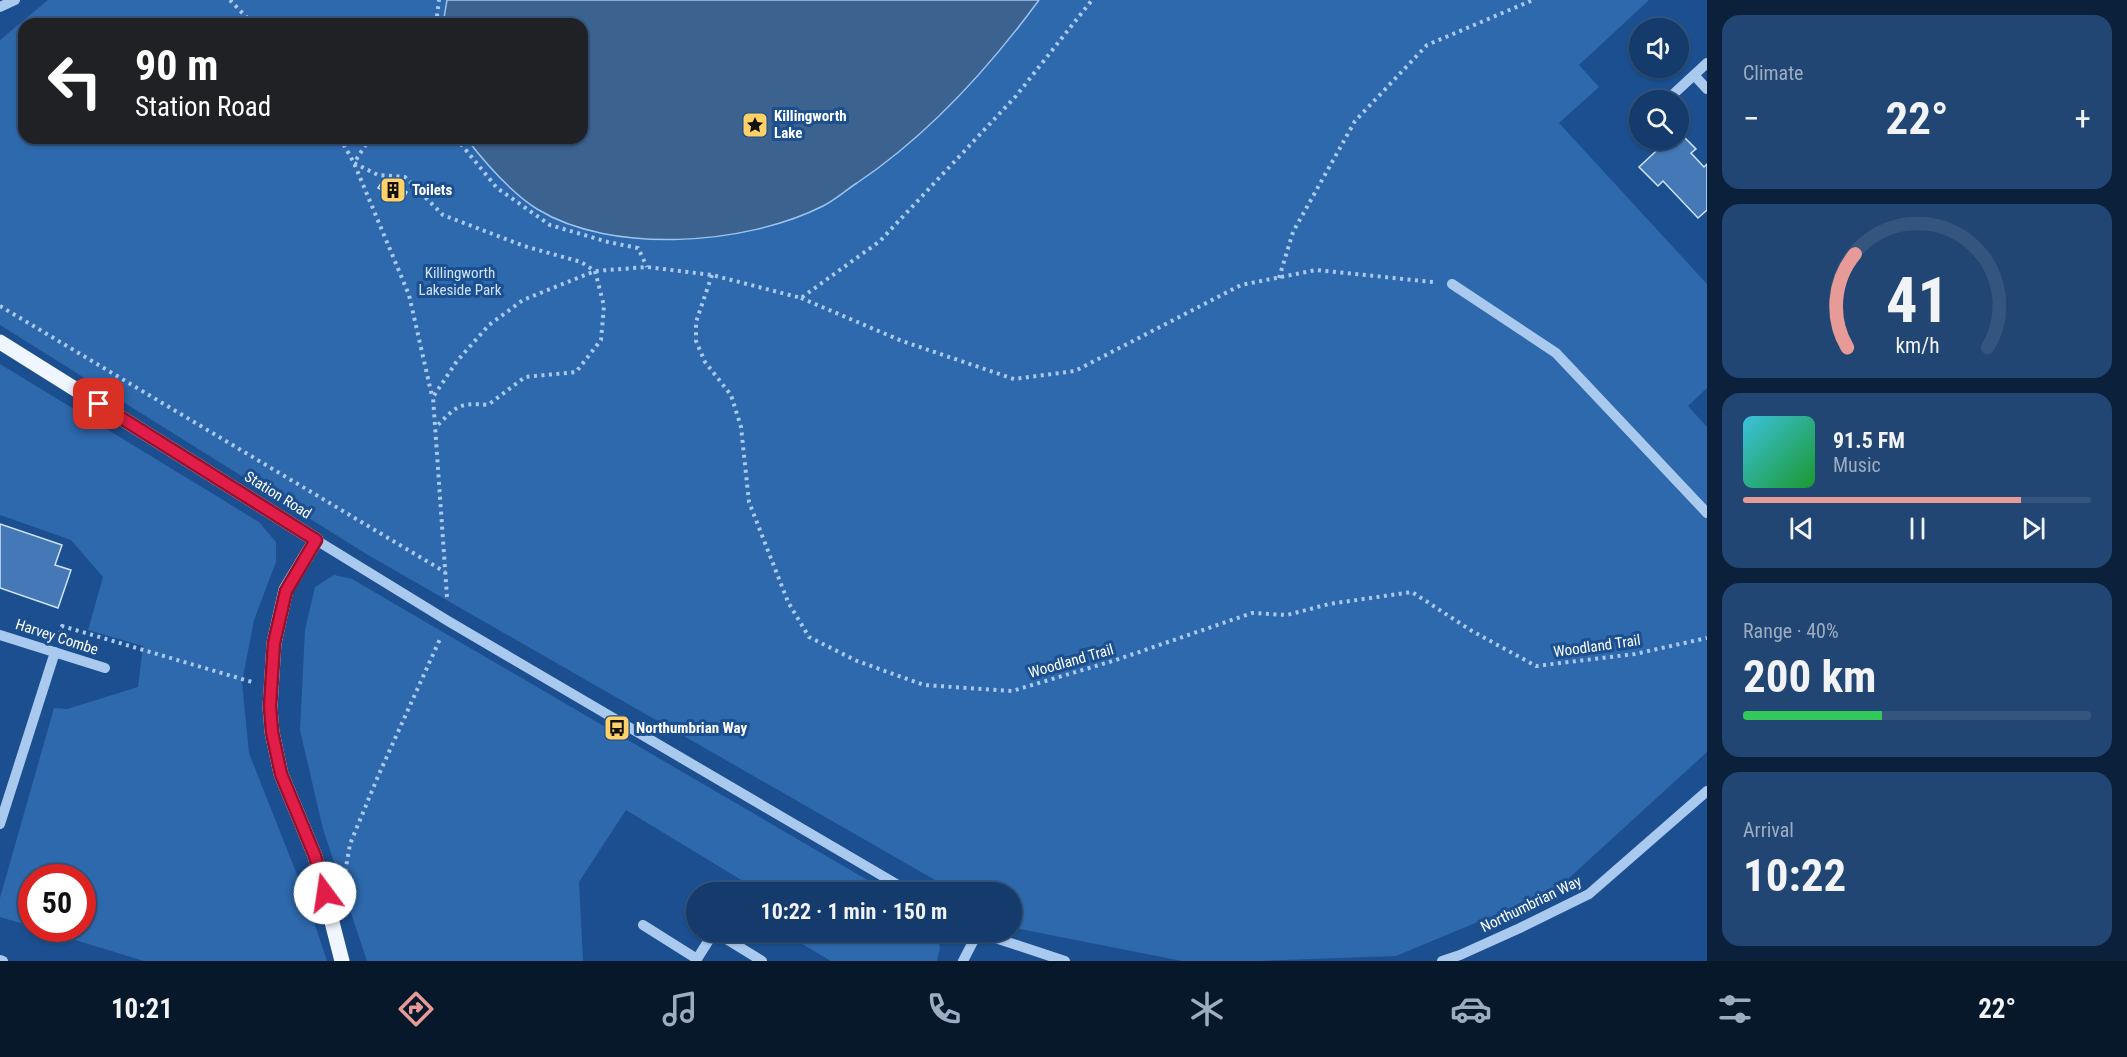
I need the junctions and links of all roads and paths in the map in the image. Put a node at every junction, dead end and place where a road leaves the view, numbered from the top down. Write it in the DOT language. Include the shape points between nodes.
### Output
graph roads {
  1 [pos="15,0"];
  2 [pos="230,0"];
  3 [pos="439,0"];
  4 [pos="1092,0"];
  5 [pos="1533,0"];
  6 [pos="0,7"];
  7 [pos="246,18"];
  8 [pos="437,18"];
  9 [pos="1707,63"];
  10 [pos="1694,75"];
  11 [pos="1707,89"];
  12 [pos="1678,90"];
  13 [pos="343,144"];
  14 [pos="366,144"];
  15 [pos="461,144"];
  16 [pos="354,163"];
  17 [pos="647,267"];
  18 [pos="595,271"];
  19 [pos="712,275"];
  20 [pos="1279,278"];
  21 [pos="1452,284"];
  22 [pos="801,298"];
  23 [pos="0,306"];
  24 [pos="0,342"];
  25 [pos="433,397"];
  26 [pos="435,428"];
  27 [pos="1707,513"];
  28 [pos="316,540"];
  29 [pos="445,572"];
  30 [pos="448,621"];
  31 [pos="0,634"];
  32 [pos="1707,638"];
  33 [pos="55,652"];
  34 [pos="105,668"];
  35 [pos="270,687"];
  36 [pos="1707,791"];
  37 [pos="0,824"];
  38 [pos="893,882"];
  39 [pos="342,887"];
  40 [pos="643,926"];
  41 [pos="708,942"];
  42 [pos="731,942"];
  43 [pos="972,942"];
  44 [pos="1007,942"];
  45 [pos="342,961"];
  46 [pos="762,961"];
  47 [pos="963,961"];
  48 [pos="1065,961"];
  49 [pos="1442,961"];
  1 -- 6 [label="street"];
  2 -- 7 [label="path"];
  3 -- 8 [label="path"];
  4 -- 22 [label="path" via="1016,96 880,241"];
  5 -- 20 [label="path" via="1427,45 1355,121 1293,232"];
  9 -- 10 [label="street"];
  10 -- 11 [label="street"];
  10 -- 12 [label="street"];
  13 -- 16 [label="path"];
  14 -- 16 [label="path"];
  15 -- 17 [label="path" via="497,188 550,225 638,248"];
  16 -- 18 [label="path" via="378,175 405,177 443,215 524,246 581,262"];
  16 -- 25 [label="path" via="409,295"];
  17 -- 18 [label="path"];
  17 -- 19 [label="path"];
  18 -- 25 [label="path" via="523,300 489,324"];
  18 -- 26 [label="path" via="604,306 601,340 576,372 525,377 488,405 470,403 456,407"];
  19 -- 22 [label="path"];
  19 -- 32 [label="path, Woodland Trail" via="696,322 696,341 705,362 731,395 741,427 749,502 788,602 809,637 868,665 924,685 1012,691 1252,613 1287,615 1329,604 1412,592 1536,666 1635,654"];
  20 -- 21 [label="path" via="1316,270"];
  20 -- 22 [label="path" via="1241,285 1075,371 1014,378 902,341"];
  21 -- 27 [label="street" via="1556,353"];
  23 -- 29 [label="path"];
  24 -- 28 [label="main road, Station Road"];
  25 -- 26 [label="path"];
  26 -- 29 [label="path"];
  28 -- 30 [label="street"];
  28 -- 35 [label="main road, Station Road" via="286,591 274,643"];
  29 -- 30 [label="path"];
  30 -- 38 [label="street"];
  30 -- 39 [label="path" via="350,844"];
  31 -- 33 [label="street, Harvey Combe"];
  33 -- 34 [label="street, Harvey Combe"];
  33 -- 35 [label="path" via="62,626"];
  33 -- 37 [label="street"];
  35 -- 45 [label="main road, Station Road" via="272,732 281,774 315,856"];
  36 -- 49 [label="street, Northumbrian Way" via="1589,894"];
  40 -- 41 [label="street" via="697,959"];
  42 -- 46 [label="street"];
  43 -- 47 [label="street"];
  44 -- 48 [label="street"];
}
